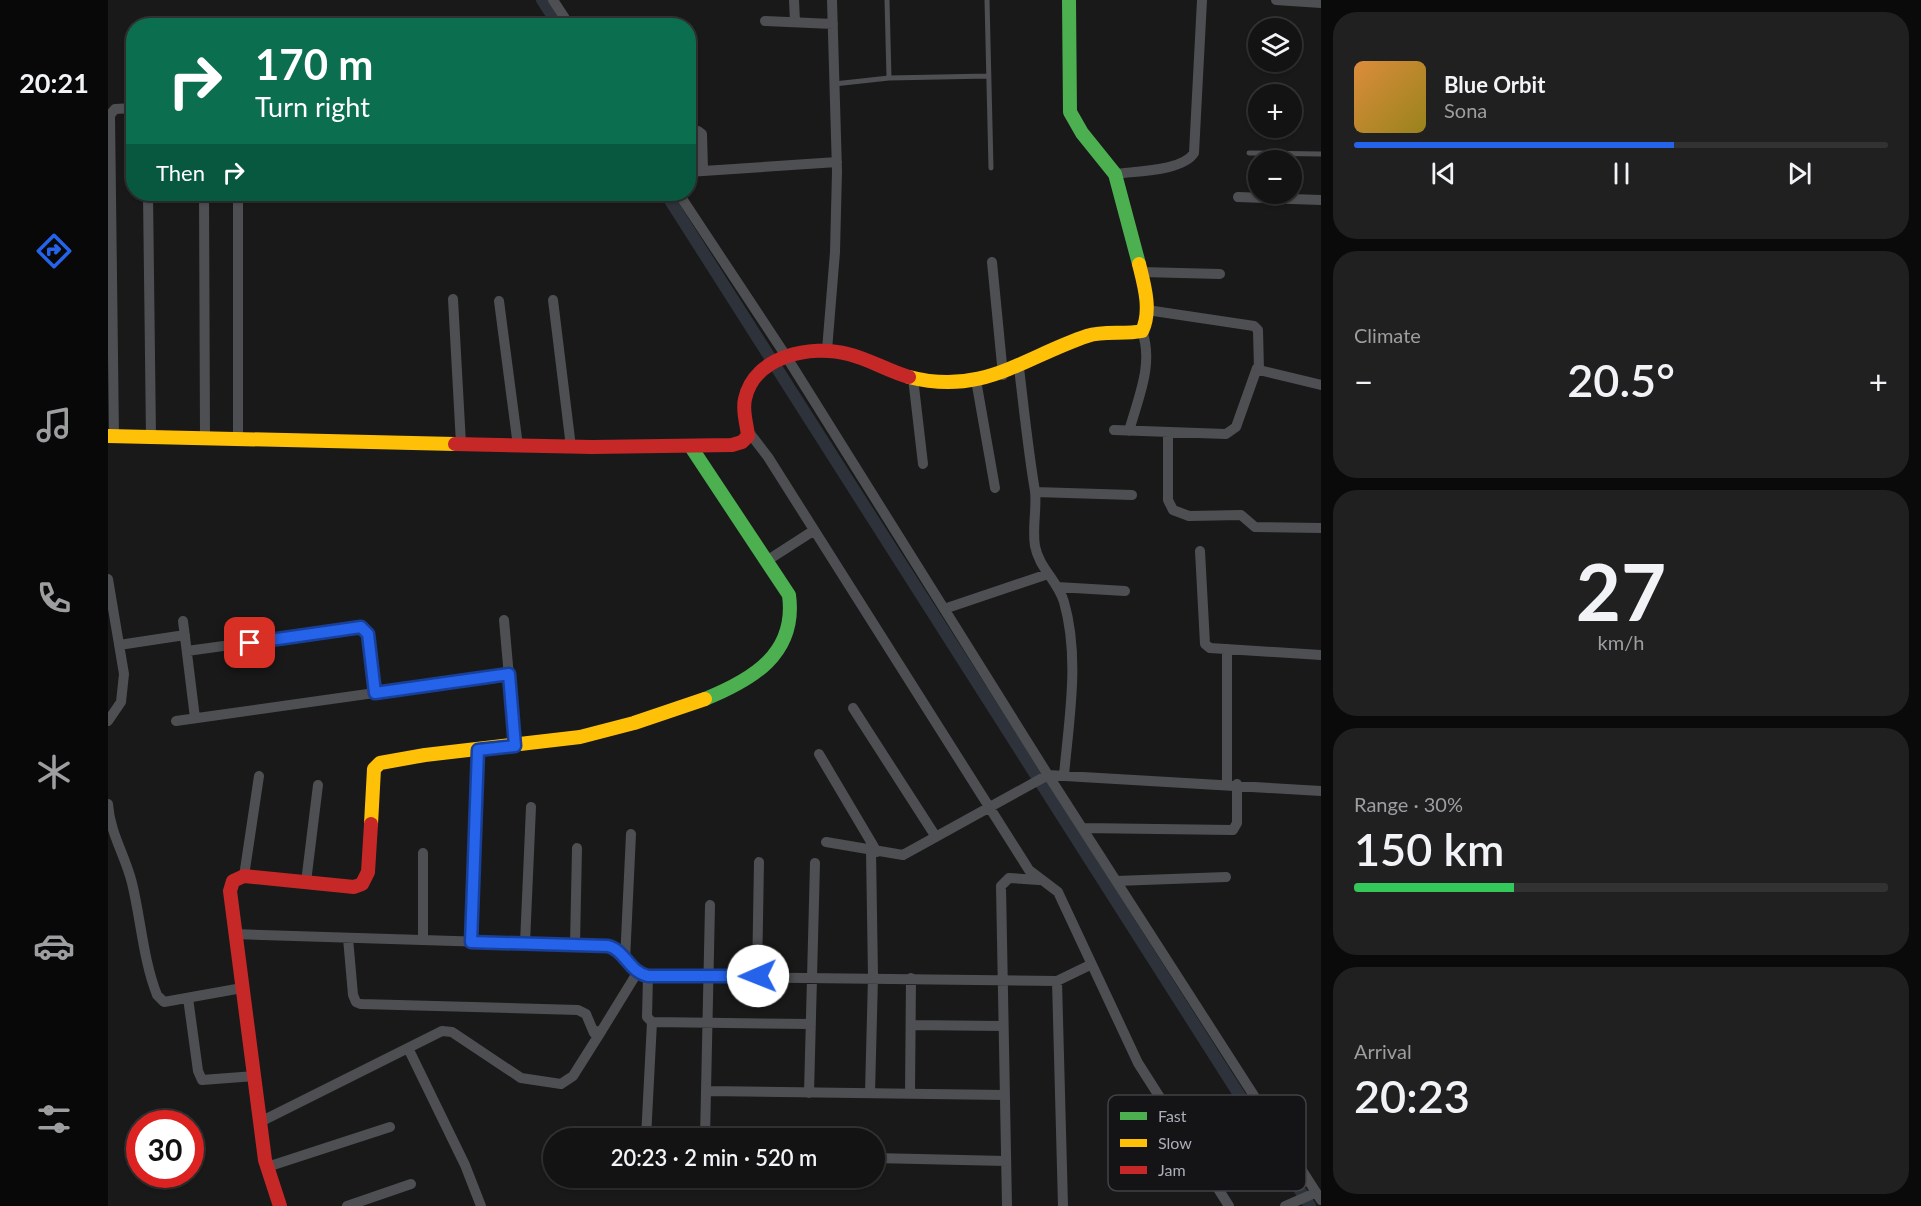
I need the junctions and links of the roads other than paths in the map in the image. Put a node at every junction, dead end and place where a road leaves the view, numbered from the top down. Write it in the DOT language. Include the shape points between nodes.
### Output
graph roads {
  1 [pos="553,0"];
  2 [pos="794,0"];
  3 [pos="832,0"];
  4 [pos="887,0"];
  5 [pos="987,0"];
  6 [pos="1069,0"];
  7 [pos="1202,0"];
  8 [pos="1276,0"];
  9 [pos="1321,3"];
  10 [pos="565,18"];
  11 [pos="765,21"];
  12 [pos="795,22"];
  13 [pos="833,24"];
  14 [pos="989,76"];
  15 [pos="889,78"];
  16 [pos="834,84"];
  17 [pos="126,108"];
  18 [pos="696,131"];
  19 [pos="1302,154"];
  20 [pos="1321,154"];
  21 [pos="837,162"];
  22 [pos="991,168"];
  23 [pos="703,170"];
  24 [pos="696,171"];
  25 [pos="1115,174"];
  26 [pos="1238,197"];
  27 [pos="1321,200"];
  28 [pos="148,201"];
  29 [pos="204,201"];
  30 [pos="238,201"];
  31 [pos="683,201"];
  32 [pos="992,262"];
  33 [pos="1141,272"];
  34 [pos="1221,274"];
  35 [pos="453,299"];
  36 [pos="553,300"];
  37 [pos="499,301"];
  38 [pos="1147,310"];
  39 [pos="1142,331"];
  40 [pos="827,350"];
  41 [pos="779,360"];
  42 [pos="1018,368"];
  43 [pos="1257,368"];
  44 [pos="1003,375"];
  45 [pos="913,378"];
  46 [pos="976,380"];
  47 [pos="1321,385"];
  48 [pos="1114,430"];
  49 [pos="1129,430"];
  50 [pos="748,431"];
  51 [pos="1168,433"];
  52 [pos="111,436"];
  53 [pos="151,437"];
  54 [pos="205,437"];
  55 [pos="238,438"];
  56 [pos="461,444"];
  57 [pos="518,446"];
  58 [pos="571,447"];
  59 [pos="691,447"];
  60 [pos="923,464"];
  61 [pos="995,488"];
  62 [pos="1035,492"];
  63 [pos="1132,495"];
  64 [pos="1321,528"];
  65 [pos="813,531"];
  66 [pos="1200,550"];
  67 [pos="768,560"];
  68 [pos="1048,574"];
  69 [pos="108,579"];
  70 [pos="1057,587"];
  71 [pos="1125,591"];
  72 [pos="944,609"];
  73 [pos="504,620"];
  74 [pos="183,621"];
  75 [pos="185,635"];
  76 [pos="119,645"];
  77 [pos="1227,649"];
  78 [pos="187,651"];
  79 [pos="1321,655"];
  80 [pos="509,674"];
  81 [pos="375,693"];
  82 [pos="853,708"];
  83 [pos="195,718"];
  84 [pos="108,721"];
  85 [pos="177,721"];
  86 [pos="515,746"];
  87 [pos="478,750"];
  88 [pos="819,754"];
  89 [pos="259,776"];
  90 [pos="1045,776"];
  91 [pos="1064,776"];
  92 [pos="1232,784"];
  93 [pos="318,785"];
  94 [pos="1321,790"];
  95 [pos="108,804"];
  96 [pos="988,806"];
  97 [pos="531,807"];
  98 [pos="1082,828"];
  99 [pos="631,834"];
  100 [pos="936,837"];
  101 [pos="826,842"];
  102 [pos="578,848"];
  103 [pos="874,851"];
  104 [pos="423,853"];
  105 [pos="759,862"];
  106 [pos="815,863"];
  107 [pos="244,876"];
  108 [pos="1226,877"];
  109 [pos="1039,880"];
  110 [pos="1116,881"];
  111 [pos="306,882"];
  112 [pos="710,905"];
  113 [pos="234,934"];
  114 [pos="348,938"];
  115 [pos="423,940"];
  116 [pos="471,942"];
  117 [pos="525,943"];
  118 [pos="575,945"];
  119 [pos="625,960"];
  120 [pos="1090,965"];
  121 [pos="642,975"];
  122 [pos="758,976"];
  123 [pos="710,977"];
  124 [pos="812,977"];
  125 [pos="873,977"];
  126 [pos="911,978"];
  127 [pos="1002,980"];
  128 [pos="1056,981"];
  129 [pos="242,988"];
  130 [pos="188,998"];
  131 [pos="652,1022"];
  132 [pos="708,1022"];
  133 [pos="811,1024"];
  134 [pos="910,1025"];
  135 [pos="1002,1026"];
  136 [pos="602,1030"];
  137 [pos="408,1048"];
  138 [pos="255,1076"];
  139 [pos="706,1091"];
  140 [pos="809,1093"];
  141 [pos="870,1093"];
  142 [pos="910,1094"];
  143 [pos="1004,1095"];
  144 [pos="1158,1095"];
  145 [pos="1248,1095"];
  146 [pos="262,1121"];
  147 [pos="390,1127"];
  148 [pos="647,1128"];
  149 [pos="705,1128"];
  150 [pos="885,1158"];
  151 [pos="1006,1161"];
  152 [pos="267,1167"];
  153 [pos="411,1184"];
  154 [pos="1219,1191"];
  155 [pos="1311,1197"];
  156 [pos="280,1206"];
  157 [pos="347,1206"];
  158 [pos="481,1206"];
  159 [pos="1007,1206"];
  160 [pos="1064,1206"];
  161 [pos="1229,1206"];
  162 [pos="1285,1206"];
  1 -- 10 [label="street"];
  2 -- 12 [label="street"];
  3 -- 13 [label="street"];
  4 -- 15 [label="lane"];
  5 -- 14 [label="lane"];
  6 -- 25 [label="street" via="1070,112"];
  7 -- 25 [label="street" via="1194,153 1178,165"];
  8 -- 9 [label="street"];
  11 -- 12 [label="street"];
  12 -- 13 [label="street"];
  13 -- 16 [label="street"];
  14 -- 15 [label="lane"];
  14 -- 22 [label="lane"];
  15 -- 16 [label="lane"];
  16 -- 21 [label="street"];
  17 -- 52 [label="street" via="115,109 110,115"];
  18 -- 23 [label="street" via="702,134"];
  19 -- 20 [label="lane"];
  21 -- 23 [label="street"];
  21 -- 40 [label="street"];
  23 -- 24 [label="street"];
  25 -- 33 [label="street"];
  26 -- 27 [label="street"];
  28 -- 53 [label="street"];
  29 -- 54 [label="street"];
  30 -- 55 [label="street"];
  31 -- 41 [label="street"];
  32 -- 44 [label="street"];
  33 -- 34 [label="street"];
  33 -- 38 [label="street"];
  35 -- 56 [label="street"];
  36 -- 58 [label="street"];
  37 -- 57 [label="street"];
  38 -- 39 [label="street"];
  38 -- 43 [label="street" via="1254,326 1258,330"];
  39 -- 42 [label="street" via="1108,332 1078,339"];
  39 -- 49 [label="street" via="1146,367"];
  40 -- 41 [label="street" via="806,350"];
  40 -- 45 [label="street"];
  41 -- 50 [label="street" via="757,377 745,396"];
  41 -- 72 [label="street"];
  42 -- 44 [label="street"];
  42 -- 62 [label="street"];
  43 -- 47 [label="street"];
  43 -- 51 [label="street" via="1232,431 1219,436"];
  44 -- 46 [label="street"];
  45 -- 46 [label="street"];
  45 -- 60 [label="street"];
  46 -- 61 [label="street"];
  48 -- 49 [label="street"];
  49 -- 51 [label="street"];
  50 -- 59 [label="street" via="742,442"];
  50 -- 65 [label="street"];
  51 -- 64 [label="street" via="1168,500 1178,513 1241,515 1256,527"];
  52 -- 53 [label="street"];
  53 -- 54 [label="street"];
  54 -- 55 [label="street"];
  55 -- 56 [label="street"];
  56 -- 57 [label="street"];
  57 -- 58 [label="street"];
  58 -- 59 [label="street"];
  59 -- 67 [label="street"];
  62 -- 63 [label="street"];
  62 -- 68 [label="street" via="1035,546"];
  65 -- 67 [label="street"];
  65 -- 96 [label="street"];
  66 -- 77 [label="street" via="1203,638 1210,648"];
  67 -- 86 [label="street" via="789,595 791,616 776,651 759,672 717,694 600,733"];
  68 -- 70 [label="street"];
  68 -- 72 [label="street"];
  69 -- 76 [label="street"];
  70 -- 71 [label="street"];
  70 -- 91 [label="street" via="1069,624 1072,666"];
  72 -- 90 [label="street"];
  73 -- 80 [label="street"];
  74 -- 75 [label="street"];
  75 -- 76 [label="street"];
  75 -- 78 [label="street"];
  76 -- 84 [label="street" via="124,691 118,710"];
  77 -- 79 [label="street"];
  77 -- 92 [label="street"];
  78 -- 81 [label="street" via="361,627 368,634"];
  78 -- 83 [label="street"];
  80 -- 81 [label="street"];
  80 -- 86 [label="street"];
  81 -- 83 [label="street"];
  82 -- 100 [label="street"];
  83 -- 85 [label="street"];
  86 -- 87 [label="street"];
  87 -- 111 [label="street" via="376,765 365,880 354,886"];
  87 -- 116 [label="street"];
  88 -- 103 [label="street"];
  89 -- 107 [label="street"];
  90 -- 91 [label="street"];
  90 -- 96 [label="street"];
  90 -- 98 [label="street"];
  91 -- 92 [label="street"];
  92 -- 94 [label="street"];
  92 -- 98 [label="street" via="1237,823 1233,830"];
  93 -- 111 [label="street"];
  95 -- 130 [label="street" via="112,829 132,883 155,992 165,1002"];
  96 -- 100 [label="street"];
  96 -- 109 [label="street"];
  97 -- 117 [label="street"];
  98 -- 110 [label="street"];
  99 -- 119 [label="street"];
  100 -- 103 [label="street" via="903,855"];
  101 -- 103 [label="street"];
  102 -- 118 [label="street"];
  103 -- 125 [label="street"];
  104 -- 115 [label="street"];
  105 -- 122 [label="street"];
  106 -- 124 [label="street"];
  107 -- 111 [label="street"];
  107 -- 113 [label="street" via="230,886"];
  108 -- 110 [label="street"];
  109 -- 120 [label="street" via="1058,891"];
  109 -- 127 [label="street" via="1009,878 1001,886"];
  110 -- 145 [label="street"];
  112 -- 123 [label="street"];
  113 -- 114 [label="street"];
  113 -- 129 [label="street"];
  114 -- 115 [label="street"];
  114 -- 136 [label="street" via="353,995 361,1004 578,1010 586,1014 594,1033"];
  115 -- 116 [label="street"];
  116 -- 117 [label="street"];
  117 -- 118 [label="street"];
  118 -- 119 [label="street" via="614,947"];
  119 -- 121 [label="street"];
  120 -- 128 [label="street"];
  120 -- 144 [label="street" via="1138,1063"];
  121 -- 123 [label="street"];
  121 -- 131 [label="street" via="647,1017"];
  121 -- 136 [label="street"];
  122 -- 123 [label="street"];
  122 -- 124 [label="street"];
  123 -- 132 [label="street"];
  124 -- 125 [label="street"];
  124 -- 133 [label="street"];
  125 -- 126 [label="street"];
  125 -- 141 [label="street"];
  126 -- 127 [label="street"];
  126 -- 134 [label="street"];
  127 -- 128 [label="street"];
  127 -- 135 [label="street"];
  128 -- 160 [label="street"];
  129 -- 130 [label="street"];
  129 -- 138 [label="street"];
  130 -- 138 [label="street" via="202,1080"];
  131 -- 132 [label="street"];
  131 -- 148 [label="street"];
  132 -- 133 [label="street"];
  132 -- 139 [label="street"];
  133 -- 140 [label="street"];
  134 -- 135 [label="street"];
  134 -- 142 [label="street"];
  135 -- 143 [label="street"];
  136 -- 137 [label="street" via="573,1076 561,1084 521,1078 447,1030"];
  137 -- 146 [label="street"];
  137 -- 158 [label="street"];
  138 -- 146 [label="street"];
  139 -- 140 [label="street"];
  139 -- 149 [label="street"];
  140 -- 141 [label="street"];
  141 -- 142 [label="street"];
  142 -- 143 [label="street"];
  143 -- 151 [label="street"];
  146 -- 152 [label="street"];
  147 -- 152 [label="street"];
  150 -- 151 [label="street"];
  151 -- 159 [label="street"];
  152 -- 156 [label="street"];
  153 -- 157 [label="street"];
  154 -- 161 [label="street"];
  155 -- 162 [label="street"];
}
